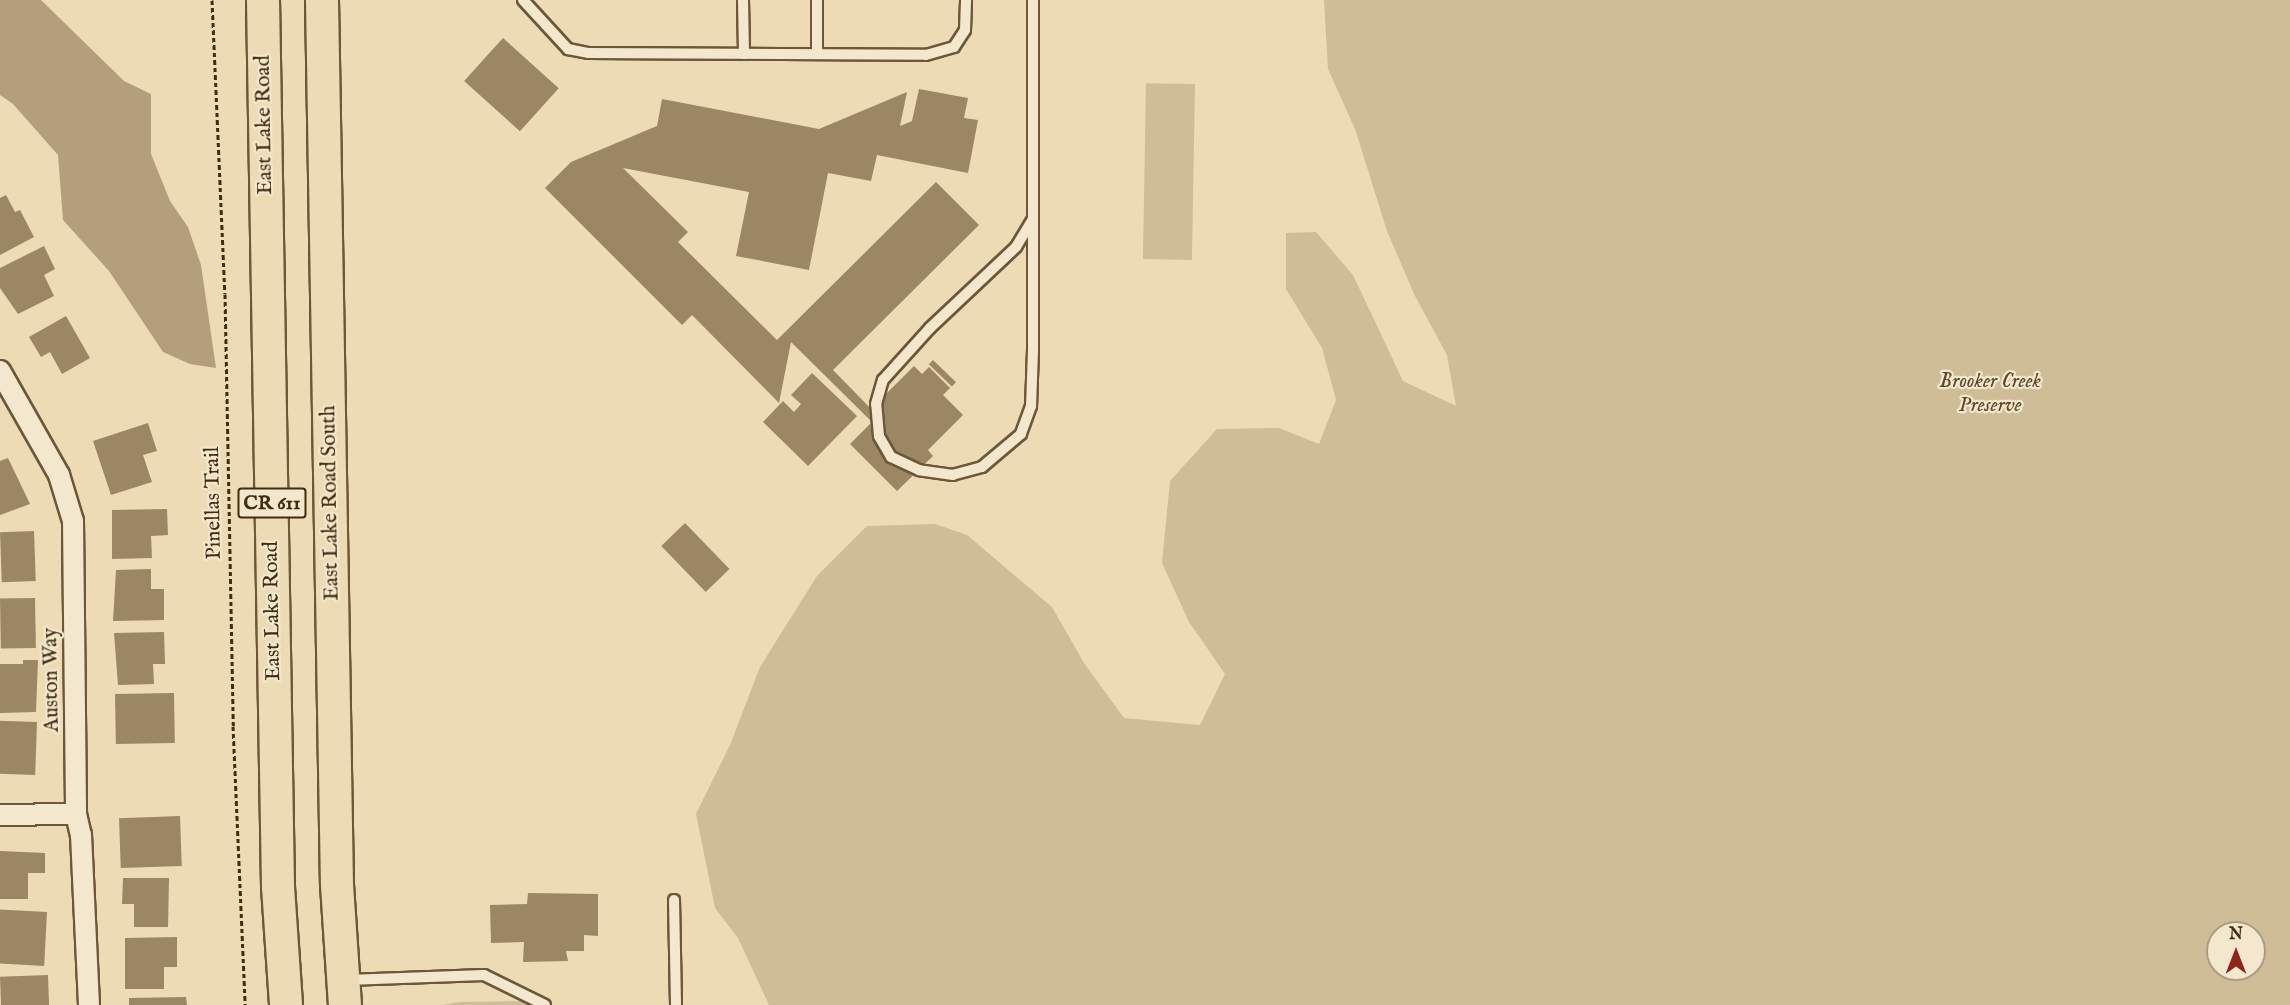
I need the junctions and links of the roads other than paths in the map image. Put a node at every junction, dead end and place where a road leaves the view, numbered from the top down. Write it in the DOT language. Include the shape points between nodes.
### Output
graph roads {
  1 [pos="263,0"];
  2 [pos="322,0"];
  3 [pos="523,0"];
  4 [pos="743,0"];
  5 [pos="817,0"];
  6 [pos="966,0"];
  7 [pos="1033,0"];
  8 [pos="744,54"];
  9 [pos="817,54"];
  10 [pos="1033,219"];
  11 [pos="0,371"];
  12 [pos="76,814"];
  13 [pos="0,815"];
  14 [pos="674,900"];
  15 [pos="344,993"];
  16 [pos="89,1005"];
  17 [pos="286,1005"];
  18 [pos="545,1005"];
  19 [pos="676,1005"];
  1 -- 17 [label="main road, East Lake Road / CR 611" via="278,887"];
  2 -- 15 [label="main road, East Lake Road South / CR 611" via="337,873"];
  3 -- 8 [label="lane" via="568,49 588,54"];
  4 -- 8 [label="lane"];
  5 -- 9 [label="lane"];
  6 -- 9 [label="lane" via="965,30 954,47 935,55"];
  7 -- 10 [label="lane"];
  8 -- 9 [label="lane"];
  10 -- 10 [label="lane" via="1031,406 1021,434 982,468 953,475 919,470 891,457 879,436 876,404 883,380 930,327 1016,247"];
  11 -- 12 [label="street, Auston Way" via="59,475 73,521"];
  12 -- 13 [label="street"];
  12 -- 16 [label="street, Auston Way" via="81,835"];
  14 -- 19 [label="lane"];
  15 -- 18 [label="lane" via="484,975"];
}
